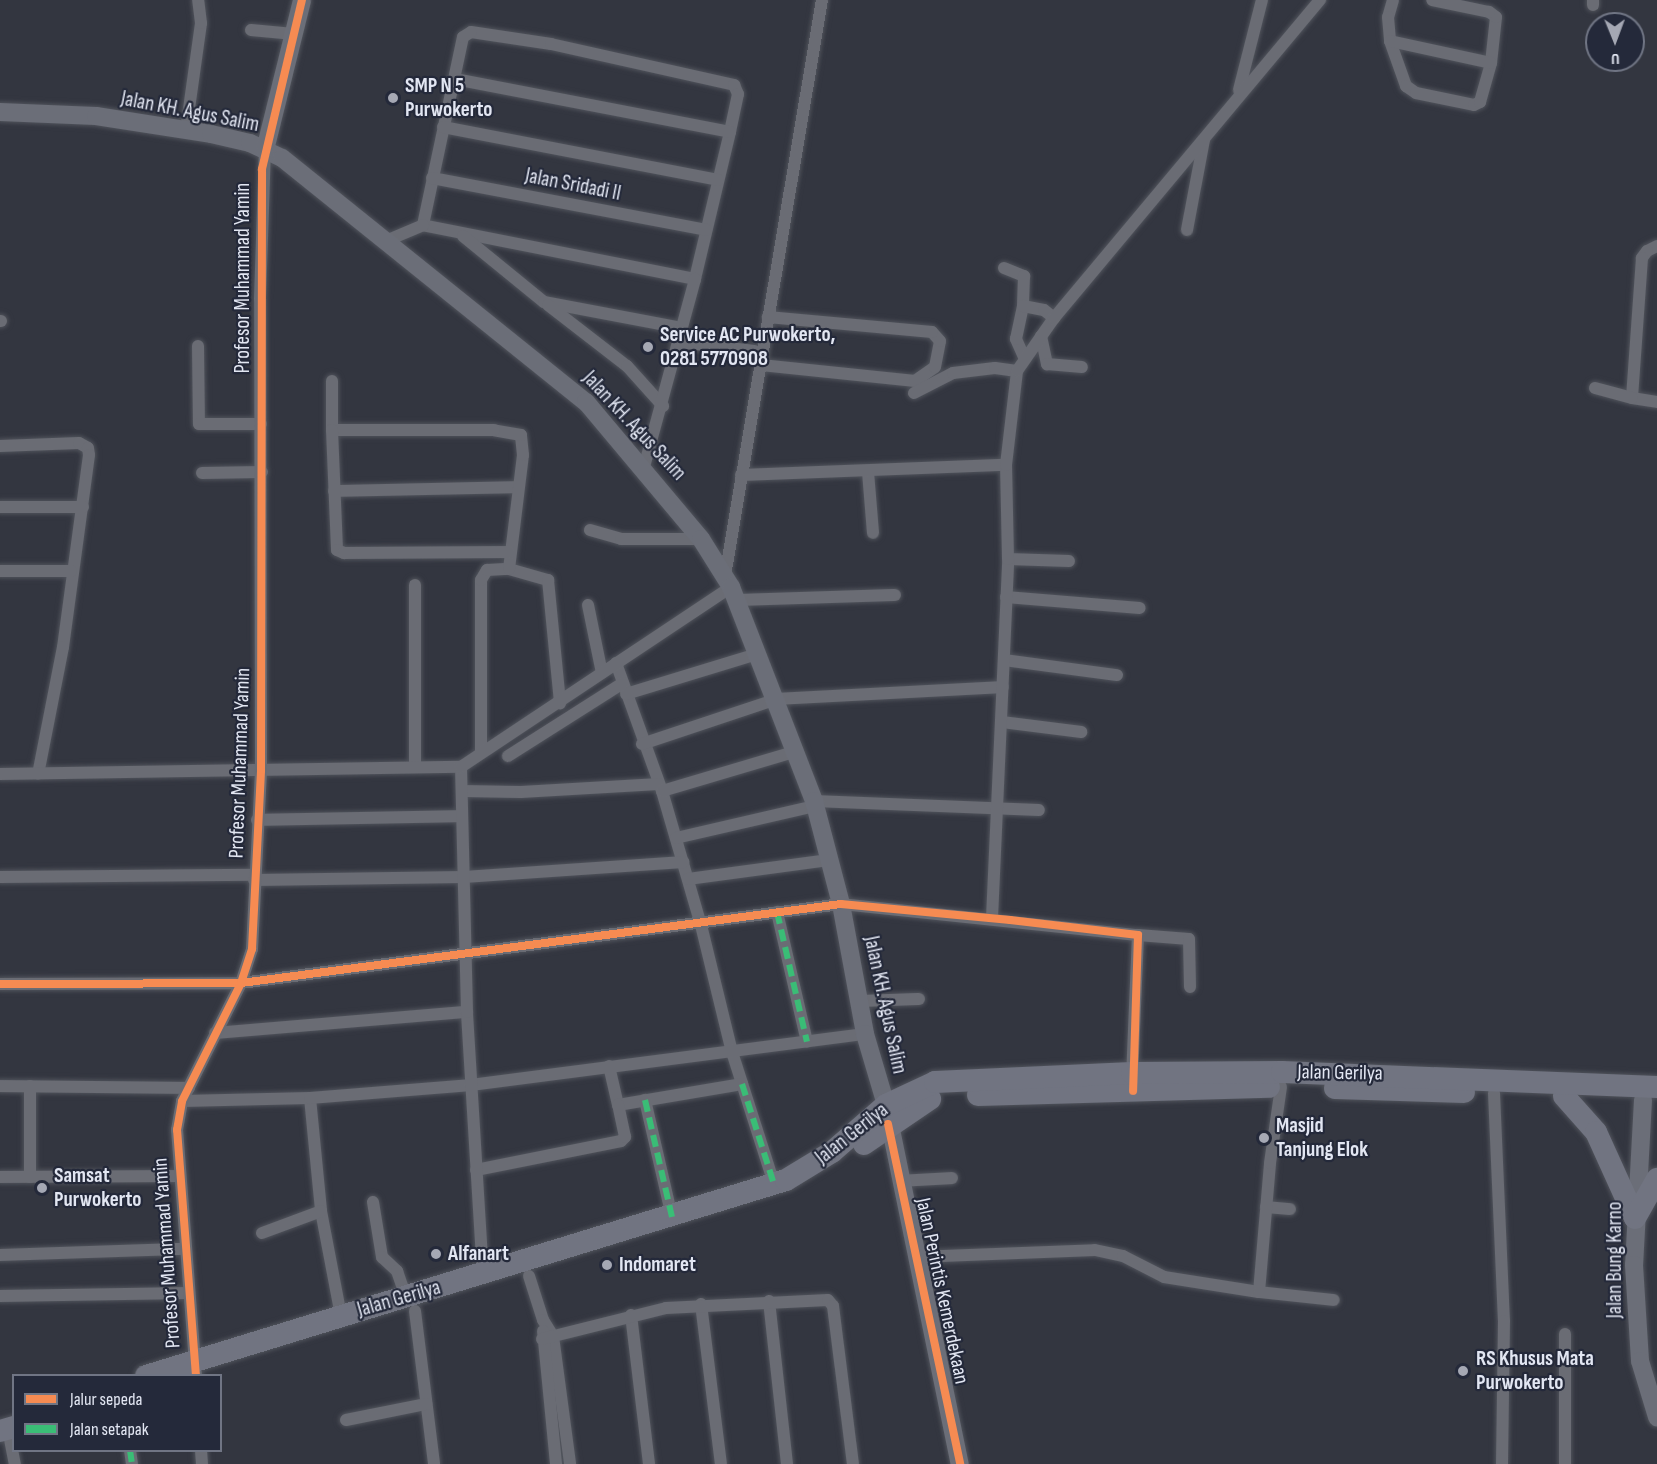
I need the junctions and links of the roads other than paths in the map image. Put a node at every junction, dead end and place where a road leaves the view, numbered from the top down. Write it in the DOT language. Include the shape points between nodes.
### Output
graph roads {
  1 [pos="198,0"];
  2 [pos="302,0"];
  3 [pos="822,0"];
  4 [pos="1262,0"];
  5 [pos="1393,0"];
  6 [pos="1432,0"];
  7 [pos="1316,5"];
  8 [pos="251,30"];
  9 [pos="294,34"];
  10 [pos="1390,41"];
  11 [pos="1491,63"];
  12 [pos="455,79"];
  13 [pos="1235,102"];
  14 [pos="0,112"];
  15 [pos="443,127"];
  16 [pos="186,130"];
  17 [pos="730,132"];
  18 [pos="1204,139"];
  19 [pos="266,150"];
  20 [pos="432,178"];
  21 [pos="718,180"];
  22 [pos="423,225"];
  23 [pos="1187,230"];
  24 [pos="706,231"];
  25 [pos="462,234"];
  26 [pos="388,240"];
  27 [pos="1657,246"];
  28 [pos="1004,268"];
  29 [pos="695,279"];
  30 [pos="544,302"];
  31 [pos="1023,306"];
  32 [pos="768,317"];
  33 [pos="1054,318"];
  34 [pos="682,328"];
  35 [pos="1041,336"];
  36 [pos="679,342"];
  37 [pos="198,346"];
  38 [pos="754,351"];
  39 [pos="1024,357"];
  40 [pos="761,365"];
  41 [pos="1082,367"];
  42 [pos="1017,371"];
  43 [pos="332,381"];
  44 [pos="1595,388"];
  45 [pos="914,393"];
  46 [pos="1632,398"];
  47 [pos="1657,402"];
  48 [pos="663,406"];
  49 [pos="261,424"];
  50 [pos="332,430"];
  51 [pos="0,446"];
  52 [pos="1006,465"];
  53 [pos="644,467"];
  54 [pos="262,472"];
  55 [pos="868,472"];
  56 [pos="202,473"];
  57 [pos="741,475"];
  58 [pos="518,488"];
  59 [pos="334,491"];
  60 [pos="0,507"];
  61 [pos="82,507"];
  62 [pos="590,530"];
  63 [pos="873,533"];
  64 [pos="701,539"];
  65 [pos="509,552"];
  66 [pos="1008,559"];
  67 [pos="1069,561"];
  68 [pos="509,569"];
  69 [pos="0,571"];
  70 [pos="71,571"];
  71 [pos="415,585"];
  72 [pos="731,588"];
  73 [pos="895,595"];
  74 [pos="1006,597"];
  75 [pos="588,605"];
  76 [pos="1140,608"];
  77 [pos="757,654"];
  78 [pos="1004,660"];
  79 [pos="616,663"];
  80 [pos="602,673"];
  81 [pos="1117,675"];
  82 [pos="1003,687"];
  83 [pos="624,688"];
  84 [pos="777,699"];
  85 [pos="559,704"];
  86 [pos="565,720"];
  87 [pos="1002,722"];
  88 [pos="1081,732"];
  89 [pos="642,744"];
  90 [pos="797,751"];
  91 [pos="481,753"];
  92 [pos="508,756"];
  93 [pos="415,765"];
  94 [pos="461,767"];
  95 [pos="261,770"];
  96 [pos="0,774"];
  97 [pos="38,774"];
  98 [pos="661,788"];
  99 [pos="462,791"];
  100 [pos="814,803"];
  101 [pos="999,806"];
  102 [pos="1039,810"];
  103 [pos="462,816"];
  104 [pos="257,820"];
  105 [pos="676,837"];
  106 [pos="829,860"];
  107 [pos="683,862"];
  108 [pos="0,876"];
  109 [pos="254,877"];
  110 [pos="464,877"];
  111 [pos="688,879"];
  112 [pos="842,904"];
  113 [pos="777,912"];
  114 [pos="992,918"];
  115 [pos="701,925"];
  116 [pos="1138,935"];
  117 [pos="468,951"];
  118 [pos="241,983"];
  119 [pos="0,984"];
  120 [pos="1190,987"];
  121 [pos="918,999"];
  122 [pos="859,1001"];
  123 [pos="467,1012"];
  124 [pos="215,1033"];
  125 [pos="865,1034"];
  126 [pos="807,1042"];
  127 [pos="732,1052"];
  128 [pos="609,1066"];
  129 [pos="1133,1082"];
  130 [pos="471,1084"];
  131 [pos="742,1084"];
  132 [pos="0,1086"];
  133 [pos="30,1086"];
  134 [pos="1281,1087"];
  135 [pos="189,1088"];
  136 [pos="1587,1089"];
  137 [pos="1494,1093"];
  138 [pos="1564,1096"];
  139 [pos="1652,1096"];
  140 [pos="310,1098"];
  141 [pos="645,1100"];
  142 [pos="182,1101"];
  143 [pos="618,1105"];
  144 [pos="887,1115"];
  145 [pos="476,1170"];
  146 [pos="179,1176"];
  147 [pos="0,1177"];
  148 [pos="30,1177"];
  149 [pos="952,1178"];
  150 [pos="1657,1179"];
  151 [pos="900,1181"];
  152 [pos="774,1184"];
  153 [pos="373,1202"];
  154 [pos="1266,1207"];
  155 [pos="1290,1209"];
  156 [pos="321,1211"];
  157 [pos="715,1211"];
  158 [pos="672,1217"];
  159 [pos="1635,1218"];
  160 [pos="262,1233"];
  161 [pos="185,1249"];
  162 [pos="0,1255"];
  163 [pos="916,1257"];
  164 [pos="550,1261"];
  165 [pos="483,1275"];
  166 [pos="529,1276"];
  167 [pos="1259,1292"];
  168 [pos="188,1293"];
  169 [pos="0,1296"];
  170 [pos="1335,1300"];
  171 [pos="769,1301"];
  172 [pos="410,1304"];
  173 [pos="701,1304"];
  174 [pos="631,1315"];
  175 [pos="340,1316"];
  176 [pos="1565,1334"];
  177 [pos="548,1338"];
  178 [pos="195,1371"];
  179 [pos="166,1374"];
  180 [pos="426,1404"];
  181 [pos="1657,1417"];
  182 [pos="346,1420"];
  183 [pos="7,1424"];
  184 [pos="568,1442"];
  185 [pos="554,1444"];
  186 [pos="12,1449"];
  187 [pos="434,1464"];
  188 [pos="556,1464"];
  189 [pos="570,1464"];
  190 [pos="649,1464"];
  191 [pos="721,1464"];
  192 [pos="787,1464"];
  193 [pos="853,1464"];
  194 [pos="960,1464"];
  195 [pos="1502,1464"];
  196 [pos="1565,1464"];
  1 -- 16 [label="street" via="201,23"];
  2 -- 9 [label="main road"];
  3 -- 32 [label="street"];
  4 -- 13 [label="street"];
  5 -- 10 [label="street" via="1388,17"];
  6 -- 11 [label="street" via="1489,12 1496,17"];
  7 -- 13 [label="street"];
  8 -- 9 [label="street"];
  9 -- 19 [label="main road"];
  10 -- 11 [label="street"];
  10 -- 11 [label="street" via="1406,86 1416,93 1467,106 1480,102"];
  12 -- 15 [label="street"];
  12 -- 17 [label="street"];
  12 -- 17 [label="street" via="463,38 471,32 551,45 734,85 738,94"];
  13 -- 18 [label="street"];
  14 -- 16 [label="main road, Jalan KH. Agus Salim" via="96,116"];
  15 -- 20 [label="street"];
  15 -- 21 [label="street"];
  16 -- 19 [label="main road, Jalan KH. Agus Salim"];
  17 -- 21 [label="street"];
  18 -- 23 [label="street"];
  18 -- 33 [label="street"];
  19 -- 26 [label="main road, Jalan KH. Agus Salim" via="282,158"];
  19 -- 49 [label="street, Profesor Muhammad Yamin" via="261,193"];
  20 -- 22 [label="street"];
  20 -- 24 [label="street, Jalan Sridadi II"];
  21 -- 24 [label="street"];
  22 -- 25 [label="street"];
  22 -- 26 [label="street"];
  24 -- 29 [label="street"];
  25 -- 29 [label="street"];
  25 -- 30 [label="street"];
  26 -- 53 [label="main road, Jalan KH. Agus Salim" via="586,402"];
  27 -- 46 [label="street" via="1647,250 1642,258"];
  28 -- 31 [label="street" via="1024,276"];
  29 -- 34 [label="street"];
  30 -- 34 [label="street"];
  30 -- 48 [label="street" via="627,366"];
  31 -- 33 [label="street" via="1044,310"];
  31 -- 39 [label="street" via="1016,339"];
  32 -- 40 [label="street"];
  32 -- 40 [label="street" via="924,331 937,334 940,341 935,367 915,381"];
  33 -- 35 [label="street"];
  34 -- 36 [label="street"];
  35 -- 39 [label="street"];
  35 -- 41 [label="street" via="1047,364"];
  36 -- 38 [label="street"];
  36 -- 48 [label="street"];
  37 -- 49 [label="street" via="200,424"];
  39 -- 42 [label="street"];
  40 -- 57 [label="street"];
  42 -- 45 [label="street" via="995,368 953,373"];
  42 -- 52 [label="street"];
  43 -- 50 [label="street"];
  44 -- 46 [label="street"];
  46 -- 47 [label="street"];
  48 -- 53 [label="street"];
  49 -- 54 [label="street, Profesor Muhammad Yamin"];
  50 -- 58 [label="street" via="494,430 521,435 523,455"];
  50 -- 59 [label="street"];
  51 -- 61 [label="street" via="85,445 89,454"];
  52 -- 55 [label="street"];
  52 -- 66 [label="street"];
  53 -- 64 [label="main road, Jalan KH. Agus Salim"];
  54 -- 56 [label="street"];
  54 -- 95 [label="street, Profesor Muhammad Yamin"];
  55 -- 57 [label="street"];
  55 -- 63 [label="street"];
  57 -- 72 [label="street"];
  58 -- 59 [label="street"];
  58 -- 65 [label="street"];
  59 -- 65 [label="street" via="336,545 341,552"];
  60 -- 61 [label="street"];
  61 -- 70 [label="street"];
  62 -- 64 [label="street" via="621,539"];
  64 -- 72 [label="main road, Jalan KH. Agus Salim"];
  65 -- 68 [label="street"];
  66 -- 67 [label="street"];
  66 -- 74 [label="street"];
  68 -- 85 [label="street" via="548,580"];
  68 -- 91 [label="street" via="487,570 481,580"];
  69 -- 70 [label="street"];
  70 -- 97 [label="street" via="63,647"];
  71 -- 93 [label="street"];
  72 -- 73 [label="street"];
  72 -- 77 [label="main road, Jalan KH. Agus Salim"];
  72 -- 79 [label="street"];
  74 -- 76 [label="street"];
  74 -- 78 [label="street"];
  75 -- 80 [label="street"];
  77 -- 83 [label="street"];
  77 -- 84 [label="main road, Jalan KH. Agus Salim"];
  78 -- 81 [label="street"];
  78 -- 82 [label="street"];
  79 -- 80 [label="street"];
  79 -- 83 [label="street"];
  80 -- 85 [label="street"];
  82 -- 84 [label="street"];
  82 -- 87 [label="street"];
  83 -- 86 [label="street"];
  83 -- 89 [label="street"];
  84 -- 89 [label="street"];
  84 -- 90 [label="main road, Jalan KH. Agus Salim"];
  85 -- 86 [label="street"];
  85 -- 91 [label="street"];
  86 -- 92 [label="street"];
  87 -- 88 [label="street"];
  87 -- 101 [label="street"];
  89 -- 98 [label="street"];
  90 -- 98 [label="street"];
  90 -- 100 [label="main road, Jalan KH. Agus Salim"];
  91 -- 94 [label="street"];
  93 -- 94 [label="street"];
  93 -- 95 [label="street"];
  94 -- 99 [label="street"];
  95 -- 97 [label="street"];
  95 -- 104 [label="street, Profesor Muhammad Yamin"];
  96 -- 97 [label="street"];
  98 -- 99 [label="street"];
  98 -- 105 [label="street"];
  99 -- 103 [label="street"];
  100 -- 101 [label="street"];
  100 -- 105 [label="street"];
  100 -- 106 [label="main road, Jalan KH. Agus Salim"];
  101 -- 102 [label="street"];
  101 -- 114 [label="street"];
  103 -- 104 [label="street"];
  103 -- 110 [label="street"];
  104 -- 109 [label="street, Profesor Muhammad Yamin"];
  105 -- 107 [label="street"];
  106 -- 111 [label="street"];
  106 -- 112 [label="main road, Jalan KH. Agus Salim"];
  107 -- 110 [label="street"];
  107 -- 111 [label="street"];
  108 -- 109 [label="street"];
  109 -- 110 [label="street"];
  109 -- 118 [label="street, Profesor Muhammad Yamin" via="252,949"];
  110 -- 117 [label="street"];
  111 -- 115 [label="street"];
  112 -- 113 [label="street"];
  112 -- 114 [label="street"];
  112 -- 122 [label="main road, Jalan KH. Agus Salim"];
  113 -- 115 [label="street"];
  113 -- 126 [label="street"];
  114 -- 116 [label="street"];
  115 -- 117 [label="street"];
  115 -- 127 [label="street"];
  116 -- 120 [label="street" via="1189,939"];
  116 -- 129 [label="street"];
  117 -- 118 [label="street"];
  117 -- 123 [label="street"];
  118 -- 119 [label="street"];
  118 -- 124 [label="street, Profesor Muhammad Yamin"];
  121 -- 122 [label="street"];
  122 -- 125 [label="main road, Jalan KH. Agus Salim"];
  123 -- 124 [label="street"];
  123 -- 130 [label="street"];
  124 -- 135 [label="street, Profesor Muhammad Yamin"];
  125 -- 126 [label="street"];
  125 -- 144 [label="main road, Jalan KH. Agus Salim"];
  126 -- 127 [label="street"];
  127 -- 128 [label="street"];
  127 -- 131 [label="street"];
  128 -- 130 [label="street"];
  128 -- 143 [label="street"];
  129 -- 134 [label="highway, Jalan Gerilya"];
  129 -- 136 [label="highway, Jalan Gerilya" via="1398,1074"];
  129 -- 144 [label="highway, Jalan Gerilya" via="935,1082"];
  130 -- 140 [label="street"];
  130 -- 145 [label="street"];
  131 -- 141 [label="street"];
  131 -- 152 [label="street"];
  132 -- 133 [label="street"];
  133 -- 135 [label="street"];
  133 -- 148 [label="street"];
  134 -- 137 [label="highway, Jalan Gerilya"];
  134 -- 154 [label="street"];
  135 -- 142 [label="street, Profesor Muhammad Yamin"];
  136 -- 138 [label="highway, Jalan Gerilya"];
  136 -- 139 [label="highway, Jalan Gerilya"];
  137 -- 138 [label="highway, Jalan Gerilya"];
  137 -- 195 [label="street" via="1504,1320"];
  138 -- 159 [label="highway" via="1596,1132"];
  139 -- 159 [label="main road, Jalan Bung Karno"];
  140 -- 142 [label="street"];
  140 -- 156 [label="street"];
  141 -- 143 [label="street"];
  141 -- 158 [label="street"];
  142 -- 146 [label="street, Profesor Muhammad Yamin" via="177,1130"];
  143 -- 145 [label="street" via="625,1137 621,1141"];
  144 -- 151 [label="main road, Jalan Perintis Kemerdekaan"];
  144 -- 152 [label="highway, Jalan Gerilya" via="816,1164"];
  144 -- 157 [label="highway, Jalan Gerilya" via="838,1166 796,1191"];
  145 -- 165 [label="street"];
  146 -- 148 [label="street"];
  146 -- 161 [label="street, Profesor Muhammad Yamin"];
  147 -- 148 [label="street"];
  149 -- 151 [label="street"];
  150 -- 159 [label="highway"];
  151 -- 163 [label="main road, Jalan Perintis Kemerdekaan"];
  152 -- 157 [label="highway, Jalan Gerilya"];
  153 -- 172 [label="street" via="382,1257 397,1271"];
  154 -- 155 [label="street"];
  154 -- 167 [label="street"];
  156 -- 160 [label="street"];
  156 -- 175 [label="street"];
  157 -- 158 [label="highway, Jalan Gerilya"];
  157 -- 164 [label="highway, Jalan Gerilya"];
  158 -- 164 [label="highway, Jalan Gerilya"];
  159 -- 181 [label="main road, Jalan Bung Karno" via="1640,1361"];
  161 -- 162 [label="street"];
  161 -- 168 [label="street, Profesor Muhammad Yamin"];
  163 -- 167 [label="street" via="1095,1250 1122,1256 1164,1277"];
  163 -- 194 [label="main road, Jalan Perintis Kemerdekaan"];
  164 -- 165 [label="highway, Jalan Gerilya"];
  164 -- 166 [label="highway, Jalan Gerilya"];
  165 -- 172 [label="highway, Jalan Gerilya"];
  166 -- 172 [label="highway, Jalan Gerilya"];
  166 -- 177 [label="street"];
  167 -- 170 [label="street"];
  168 -- 169 [label="street"];
  168 -- 178 [label="street, Profesor Muhammad Yamin"];
  171 -- 173 [label="street"];
  171 -- 192 [label="street"];
  171 -- 193 [label="street" via="832,1302"];
  172 -- 175 [label="highway, Jalan Gerilya"];
  172 -- 178 [label="highway, Jalan Gerilya"];
  172 -- 180 [label="street"];
  173 -- 174 [label="street"];
  173 -- 191 [label="street"];
  174 -- 177 [label="street"];
  174 -- 190 [label="street"];
  175 -- 178 [label="highway, Jalan Gerilya"];
  176 -- 196 [label="street"];
  177 -- 184 [label="street"];
  177 -- 185 [label="street"];
  178 -- 179 [label="highway, Jalan Gerilya"];
  180 -- 182 [label="street"];
  180 -- 187 [label="street"];
  183 -- 186 [label="street"];
  184 -- 185 [label="street"];
  184 -- 189 [label="street"];
  185 -- 188 [label="street"];
}
